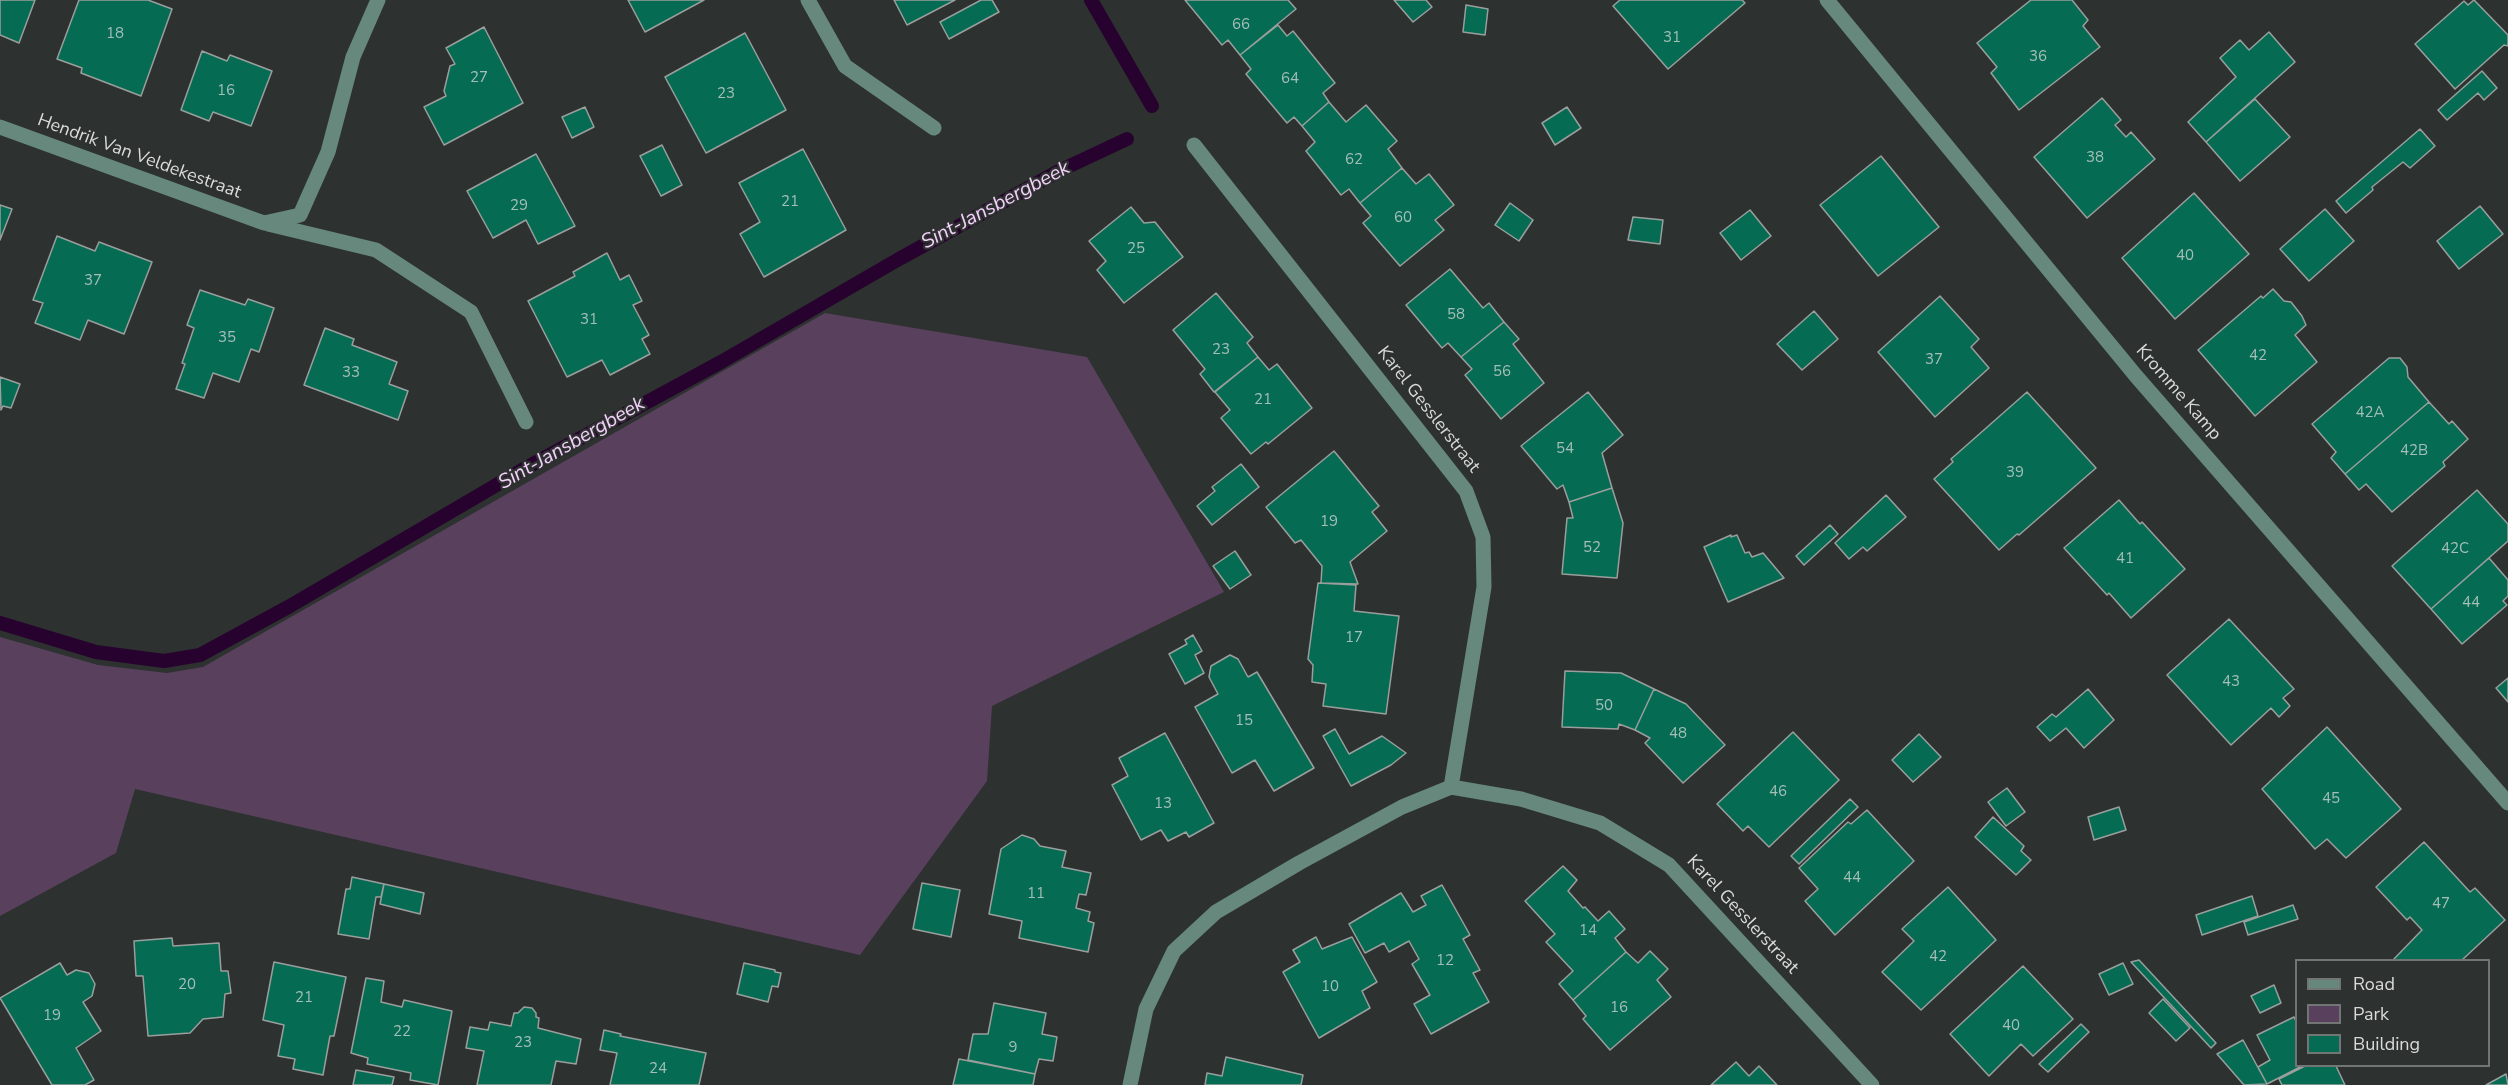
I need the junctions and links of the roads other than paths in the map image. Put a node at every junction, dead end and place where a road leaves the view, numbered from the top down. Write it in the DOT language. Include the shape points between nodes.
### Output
graph roads {
  1 [pos="378,0"];
  2 [pos="808,0"];
  3 [pos="1827,0"];
  4 [pos="0,127"];
  5 [pos="934,128"];
  6 [pos="1194,146"];
  7 [pos="264,223"];
  8 [pos="526,422"];
  9 [pos="1450,787"];
  10 [pos="2508,803"];
  11 [pos="1130,1085"];
  12 [pos="1872,1085"];
  1 -- 7 [label="street" via="352,57 328,152 300,215"];
  2 -- 5 [label="street" via="845,66"];
  3 -- 10 [label="street, Kromme Kamp" via="2136,376"];
  4 -- 7 [label="street, Hendrik Van Veldekestraat"];
  6 -- 9 [label="street, Karel Gesslerstraat" via="1466,491 1483,537 1484,587"];
  7 -- 8 [label="street, Hendrik Van Veldekestraat" via="376,250 471,312"];
  9 -- 11 [label="street" via="1402,807 1288,869 1216,912 1174,951 1146,1008"];
  9 -- 12 [label="street, Karel Gesslerstraat" via="1521,799 1600,823 1669,865"];
}
